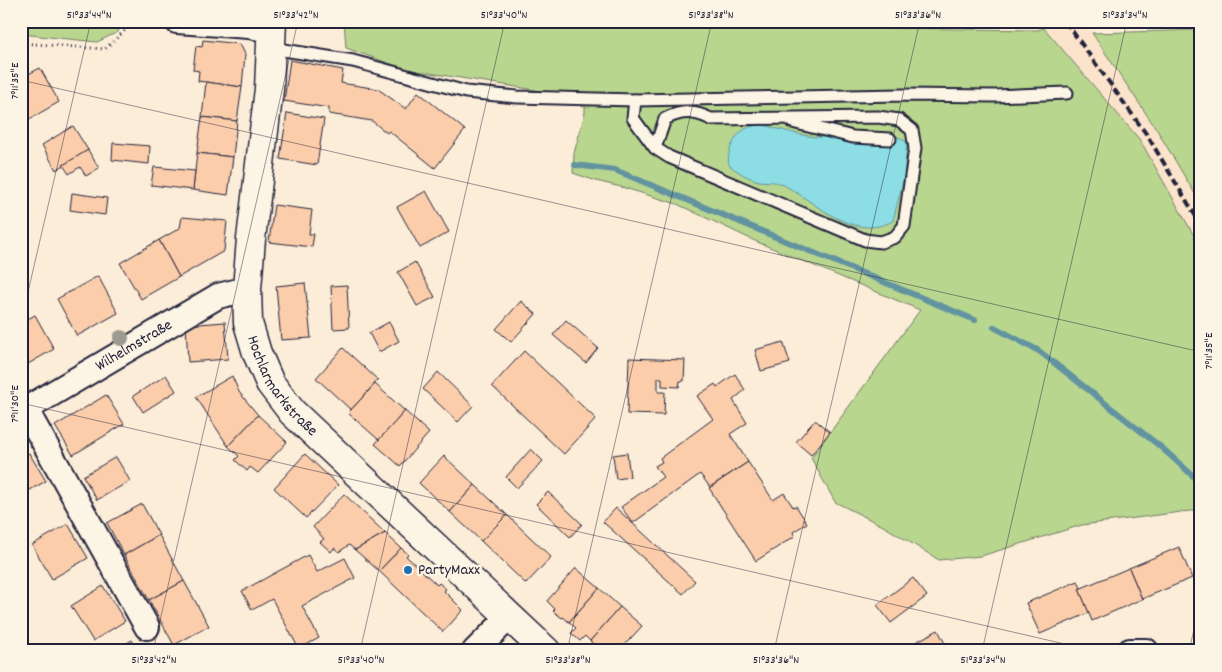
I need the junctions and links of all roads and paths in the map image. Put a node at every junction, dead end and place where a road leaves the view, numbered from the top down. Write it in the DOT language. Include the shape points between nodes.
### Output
graph roads {
  1 [pos="135,21"];
  2 [pos="177,21"];
  3 [pos="271,33"];
  4 [pos="21,43"];
  5 [pos="1067,93"];
  6 [pos="635,100"];
  7 [pos="775,118"];
  8 [pos="890,140"];
  9 [pos="655,148"];
  10 [pos="247,289"];
  11 [pos="23,411"];
  12 [pos="510,617"];
  13 [pos="147,627"];
  14 [pos="475,651"];
  15 [pos="546,651"];
  16 [pos="1130,651"];
  17 [pos="1146,651"];
  1 -- 4 [label="path" via="105,49"];
  2 -- 3 [label="street" via="249,26"];
  3 -- 6 [label="lane" via="466,92 517,97"];
  3 -- 10 [label="street, Hochlarmarkstraße" via="269,89"];
  5 -- 6 [label="lane"];
  6 -- 9 [label="lane" via="633,118"];
  7 -- 8 [label="lane" via="853,137"];
  7 -- 9 [label="lane" via="711,119 697,113 677,113 665,119"];
  7 -- 9 [label="lane" via="878,117 899,120 912,130 915,148 904,226 895,237 882,242 865,240 669,157"];
  10 -- 11 [label="street, Wilhelmstraße" via="218,296"];
  10 -- 12 [label="street, Hochlarmarkstraße" via="248,323 257,354 270,383 292,412"];
  11 -- 13 [label="street, Wilhelmstraße"];
  12 -- 14 [label="street"];
  12 -- 15 [label="street, Hochlarmarkstraße"];
  16 -- 17 [label="street"];
}
